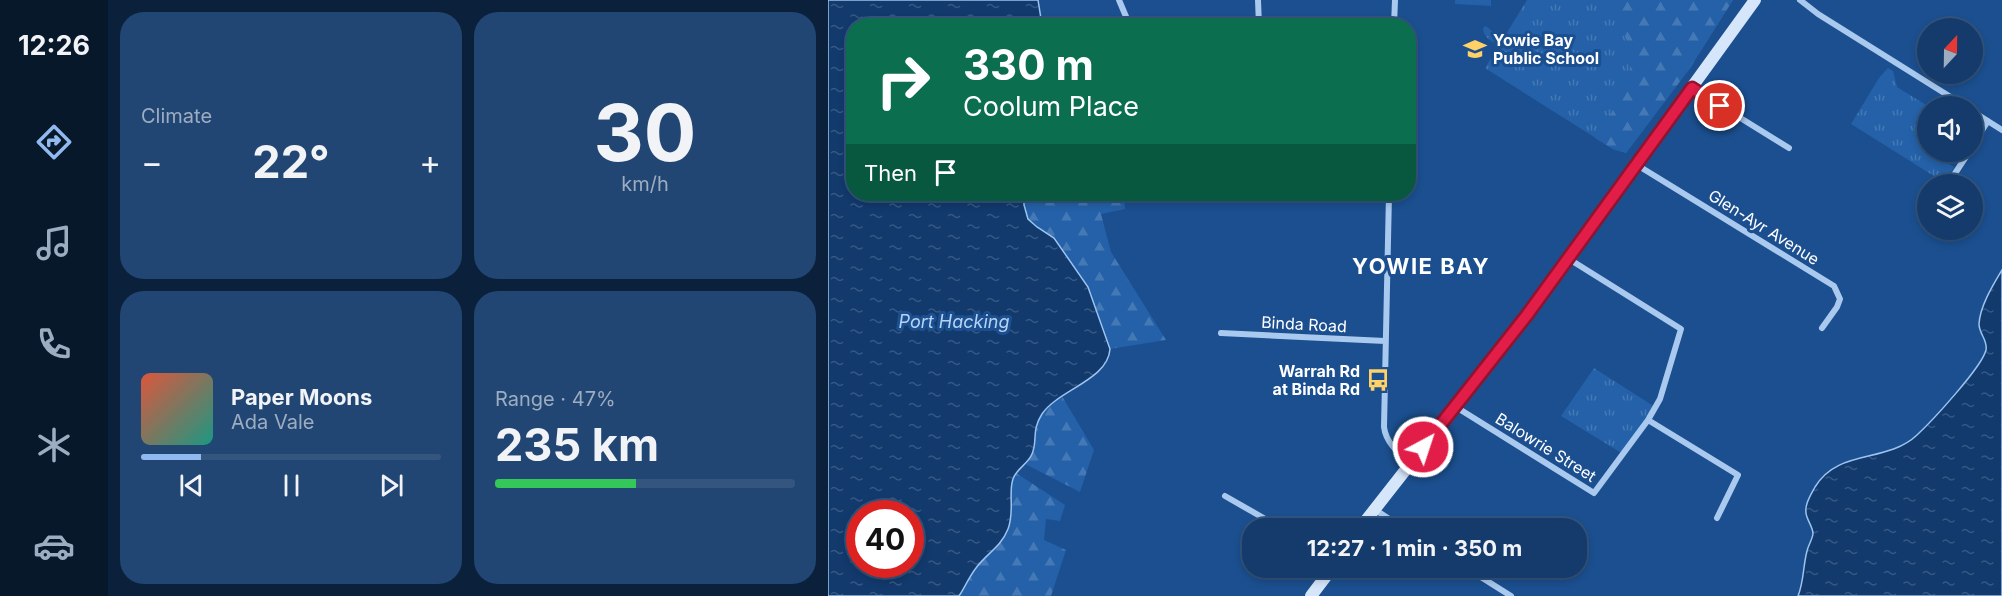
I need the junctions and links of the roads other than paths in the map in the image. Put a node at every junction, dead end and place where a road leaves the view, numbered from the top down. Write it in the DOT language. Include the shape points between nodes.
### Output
graph roads {
  1 [pos="1119,0"];
  2 [pos="1258,0"];
  3 [pos="1395,0"];
  4 [pos="1755,0"];
  5 [pos="1800,0"];
  6 [pos="1127,18"];
  7 [pos="1259,18"];
  8 [pos="1394,18"];
  9 [pos="1692,88"];
  10 [pos="1949,96"];
  11 [pos="1983,118"];
  12 [pos="1988,121"];
  13 [pos="1983,129"];
  14 [pos="2002,130"];
  15 [pos="1789,148"];
  16 [pos="1637,165"];
  17 [pos="1389,201"];
  18 [pos="1569,259"];
  19 [pos="1822,328"];
  20 [pos="1221,333"];
  21 [pos="1385,341"];
  22 [pos="1456,407"];
  23 [pos="1648,420"];
  24 [pos="1410,462"];
  25 [pos="1225,496"];
  26 [pos="1374,508"];
  27 [pos="1264,518"];
  28 [pos="1367,518"];
  29 [pos="1388,518"];
  30 [pos="1717,518"];
  31 [pos="1325,578"];
  32 [pos="1482,578"];
  33 [pos="1311,596"];
  34 [pos="1511,596"];
  1 -- 6 [label="street"];
  2 -- 7 [label="street"];
  3 -- 8 [label="street"];
  4 -- 9 [label="street"];
  5 -- 10 [label="street"];
  9 -- 15 [label="street"];
  9 -- 16 [label="street"];
  11 -- 12 [label="street"];
  12 -- 13 [label="street"];
  12 -- 14 [label="street"];
  16 -- 18 [label="street"];
  16 -- 19 [label="street, Glen-Ayr Avenue" via="1834,286 1839,300"];
  17 -- 21 [label="street"];
  18 -- 22 [label="street"];
  18 -- 23 [label="street, Balowrie Street" via="1681,329 1660,399"];
  20 -- 21 [label="street, Binda Road"];
  21 -- 24 [label="street" via="1385,435"];
  22 -- 23 [label="street, Balowrie Street" via="1594,493"];
  22 -- 24 [label="street"];
  23 -- 30 [label="street" via="1738,475"];
  24 -- 26 [label="street"];
  25 -- 27 [label="street"];
  26 -- 28 [label="street"];
  26 -- 29 [label="street"];
  31 -- 33 [label="street"];
  32 -- 34 [label="street"];
}
